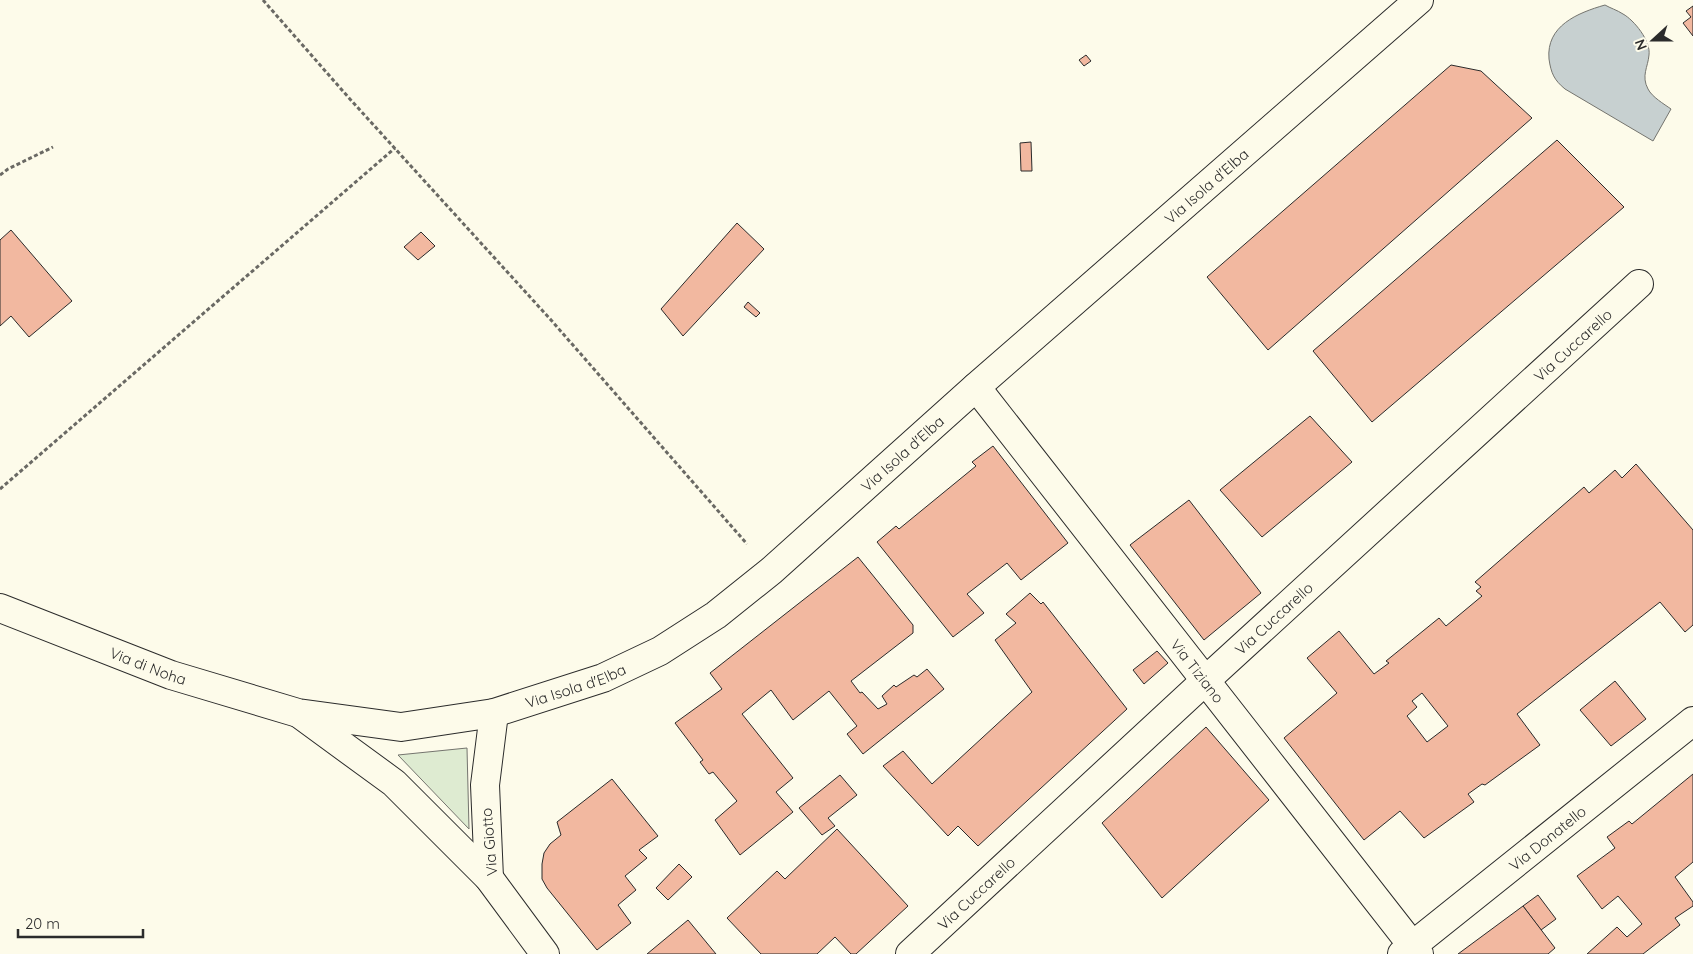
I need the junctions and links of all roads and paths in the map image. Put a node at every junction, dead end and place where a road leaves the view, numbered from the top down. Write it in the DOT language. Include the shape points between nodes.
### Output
graph roads {
  1 [pos="263,0"];
  2 [pos="1419,0"];
  3 [pos="54,148"];
  4 [pos="395,148"];
  5 [pos="0,175"];
  6 [pos="1640,284"];
  7 [pos="976,387"];
  8 [pos="0,489"];
  9 [pos="770,571"];
  10 [pos="0,608"];
  11 [pos="1206,680"];
  12 [pos="298,713"];
  13 [pos="494,713"];
  14 [pos="1693,721"];
  15 [pos="489,878"];
  16 [pos="1411,951"];
  17 [pos="545,954"];
  18 [pos="910,954"];
  1 -- 4 [label="path"];
  2 -- 7 [label="street, Via Isola d'Elba"];
  3 -- 5 [label="path"];
  4 -- 8 [label="path"];
  4 -- 9 [label="path" via="551,320"];
  6 -- 11 [label="street, Via Cuccarello"];
  7 -- 9 [label="street, Via Isola d'Elba"];
  7 -- 11 [label="street, Via Tiziano"];
  9 -- 13 [label="street, Via Isola d'Elba" via="716,615 660,651 603,678"];
  10 -- 12 [label="street, Via di Noha" via="171,675"];
  11 -- 16 [label="street, Via Tiziano"];
  11 -- 18 [label="street, Via Cuccarello"];
  12 -- 13 [label="street, Via Isola d'Elba" via="401,727"];
  12 -- 15 [label="street" via="394,783"];
  13 -- 15 [label="street, Via Giotto" via="485,785"];
  14 -- 16 [label="street, Via Donatello"];
  15 -- 17 [label="street, Via Giotto"];
}
